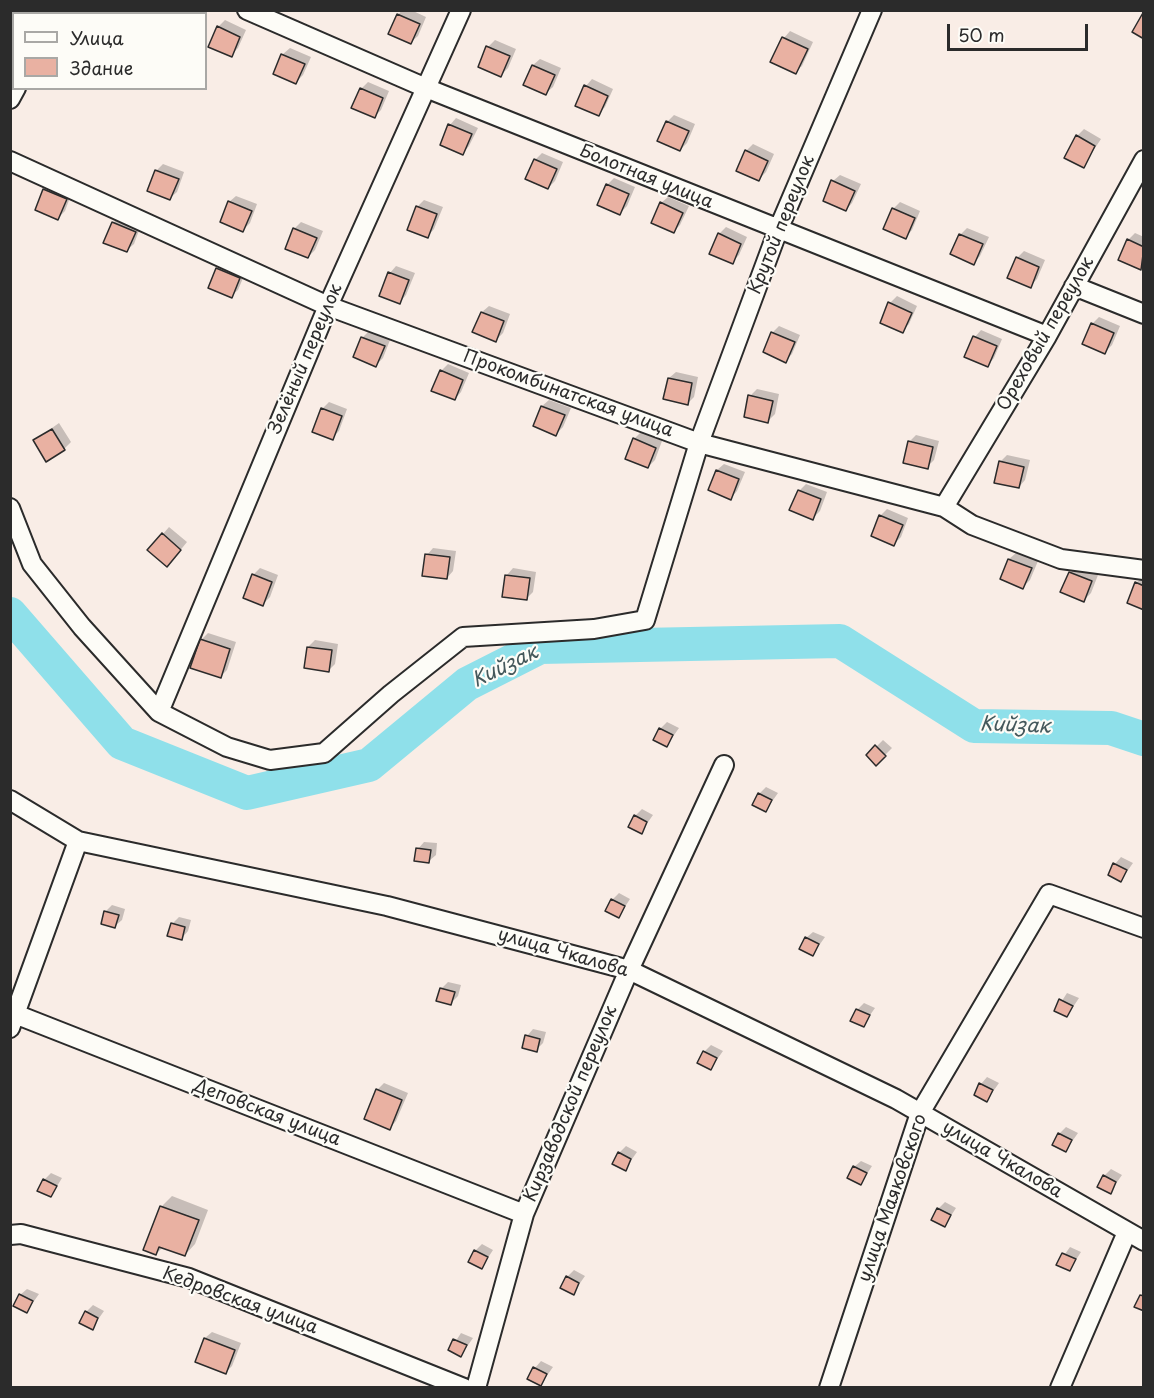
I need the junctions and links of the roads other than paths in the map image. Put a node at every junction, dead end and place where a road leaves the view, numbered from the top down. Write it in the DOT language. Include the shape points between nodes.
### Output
graph roads {
  1 [pos="247,10"];
  2 [pos="461,10"];
  3 [pos="872,10"];
  4 [pos="426,88"];
  5 [pos="1143,160"];
  6 [pos="10,161"];
  7 [pos="778,230"];
  8 [pos="1074,286"];
  9 [pos="328,306"];
  10 [pos="1143,314"];
  11 [pos="1047,336"];
  12 [pos="699,443"];
  13 [pos="944,507"];
  14 [pos="10,508"];
  15 [pos="1143,570"];
  16 [pos="159,712"];
  17 [pos="724,765"];
  18 [pos="10,800"];
  19 [pos="78,841"];
  20 [pos="1143,928"];
  21 [pos="629,970"];
  22 [pos="12,1018"];
  23 [pos="921,1113"];
  24 [pos="524,1214"];
  25 [pos="10,1235"];
  26 [pos="1136,1237"];
  27 [pos="464,1388"];
  28 [pos="476,1388"];
  29 [pos="828,1388"];
  30 [pos="1060,1388"];
  1 -- 4 [label="street, Болотная улица"];
  2 -- 4 [label="street, Зелёный переулок"];
  3 -- 7 [label="street, Крутой переулок"];
  4 -- 7 [label="street, Болотная улица"];
  4 -- 9 [label="street, Зелёный переулок"];
  5 -- 8 [label="street, Ореховый переулок"];
  6 -- 9 [label="street, Прокомбинатская улица"];
  7 -- 11 [label="street, Болотная улица"];
  7 -- 12 [label="street, Крутой переулок"];
  8 -- 10 [label="street"];
  8 -- 11 [label="street, Ореховый переулок"];
  9 -- 12 [label="street, Прокомбинатская улица"];
  9 -- 16 [label="street, Зелёный переулок"];
  11 -- 13 [label="street, Ореховый переулок"];
  12 -- 13 [label="street, Прокомбинатская улица"];
  12 -- 16 [label="street, Крутой переулок" via="645,620 594,628 463,637 324,753 270,760 227,747"];
  13 -- 15 [label="street, Прокомбинатская улица" via="972,525 1061,559"];
  14 -- 16 [label="street" via="32,564 82,627"];
  17 -- 21 [label="street, Кирзаводской переулок"];
  18 -- 19 [label="street, улица Чкалова"];
  19 -- 21 [label="street, улица Чкалова" via="387,906"];
  19 -- 22 [label="street"];
  20 -- 23 [label="street, улица Маяковского" via="1048,894"];
  21 -- 23 [label="street, улица Чкалова"];
  21 -- 24 [label="street, Кирзаводской переулок"];
  22 -- 24 [label="street, Деповская улица"];
  23 -- 26 [label="street, улица Чкалова"];
  23 -- 29 [label="street, улица Маяковского"];
  24 -- 28 [label="street, Кирзаводской переулок"];
  25 -- 27 [label="street, Кедровская улица" via="21,1234 189,1278"];
  26 -- 30 [label="street"];
}
